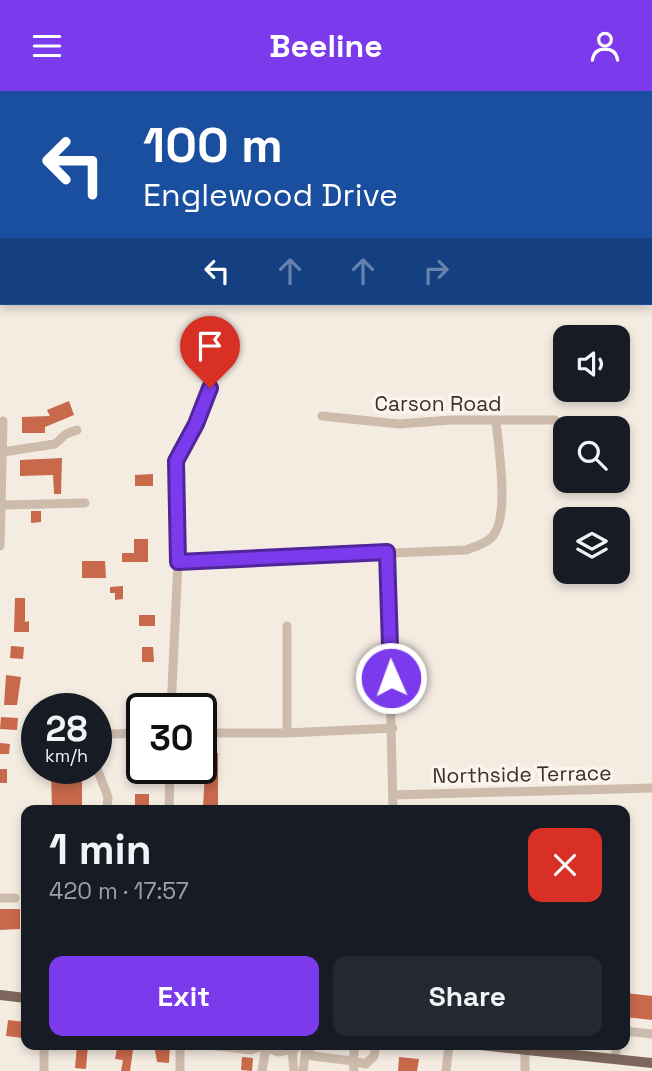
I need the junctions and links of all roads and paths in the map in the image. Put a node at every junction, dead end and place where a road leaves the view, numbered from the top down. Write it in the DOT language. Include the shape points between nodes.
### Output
graph roads {
  1 [pos="210,388"];
  2 [pos="322,416"];
  3 [pos="496,420"];
  4 [pos="553,420"];
  5 [pos="3,421"];
  6 [pos="77,430"];
  7 [pos="3,452"];
  8 [pos="1,478"];
  9 [pos="85,503"];
  10 [pos="2,505"];
  11 [pos="0,546"];
  12 [pos="387,552"];
  13 [pos="178,562"];
  14 [pos="287,626"];
  15 [pos="172,693"];
  16 [pos="393,728"];
  17 [pos="217,733"];
  18 [pos="287,733"];
  19 [pos="103,784"];
  20 [pos="170,784"];
  21 [pos="652,788"];
  22 [pos="393,795"];
  23 [pos="107,805"];
  24 [pos="169,805"];
  25 [pos="393,805"];
  26 [pos="0,898"];
  27 [pos="15,898"];
  28 [pos="0,995"];
  29 [pos="21,997"];
  30 [pos="630,1032"];
  31 [pos="652,1034"];
  32 [pos="44,1050"];
  33 [pos="180,1050"];
  34 [pos="265,1050"];
  35 [pos="293,1050"];
  36 [pos="306,1050"];
  37 [pos="309,1050"];
  38 [pos="375,1050"];
  39 [pos="448,1050"];
  40 [pos="525,1050"];
  41 [pos="571,1050"];
  42 [pos="616,1050"];
  43 [pos="615,1059"];
  44 [pos="652,1063"];
  45 [pos="354,1066"];
  46 [pos="44,1071"];
  47 [pos="180,1071"];
  48 [pos="261,1071"];
  49 [pos="302,1071"];
  50 [pos="446,1071"];
  51 [pos="525,1071"];
  1 -- 13 [label="street" via="176,461"];
  2 -- 3 [label="street, Carson Road" via="399,424"];
  3 -- 4 [label="street, Carson Road"];
  3 -- 12 [label="street" via="502,507 492,538 466,550"];
  5 -- 7 [label="street"];
  6 -- 7 [label="street" via="55,444"];
  7 -- 8 [label="street"];
  8 -- 10 [label="street"];
  9 -- 10 [label="street"];
  10 -- 11 [label="street"];
  12 -- 13 [label="street"];
  12 -- 16 [label="street"];
  13 -- 15 [label="street"];
  14 -- 18 [label="street"];
  16 -- 18 [label="street"];
  16 -- 22 [label="street"];
  17 -- 18 [label="street"];
  19 -- 23 [label="street"];
  20 -- 24 [label="street"];
  21 -- 22 [label="street, Northside Terrace"];
  22 -- 25 [label="street"];
  26 -- 27 [label="street"];
  28 -- 29 [label="main road"];
  30 -- 31 [label="street"];
  32 -- 46 [label="street"];
  33 -- 47 [label="street"];
  34 -- 48 [label="street"];
  35 -- 49 [label="street"];
  36 -- 49 [label="street"];
  37 -- 45 [label="street" via="312,1056"];
  38 -- 45 [label="street" via="366,1064"];
  39 -- 50 [label="street"];
  40 -- 51 [label="street"];
  41 -- 43 [label="main road"];
  42 -- 43 [label="street"];
  43 -- 44 [label="main road"];
}
